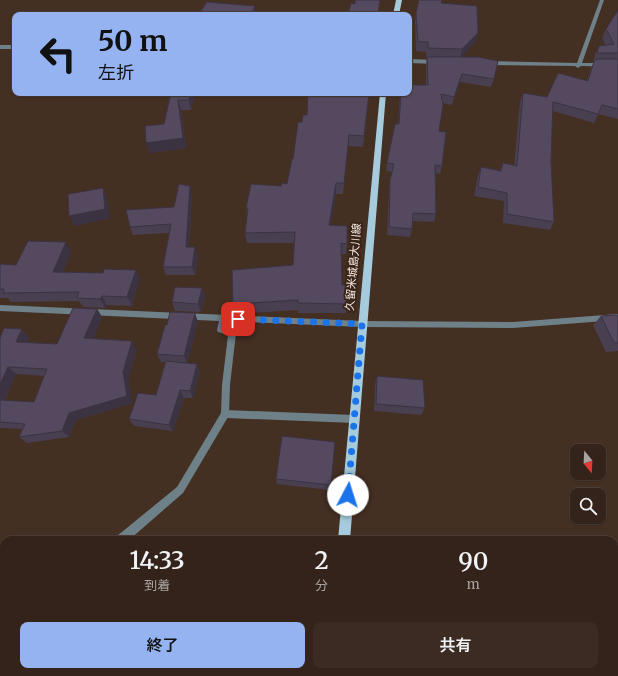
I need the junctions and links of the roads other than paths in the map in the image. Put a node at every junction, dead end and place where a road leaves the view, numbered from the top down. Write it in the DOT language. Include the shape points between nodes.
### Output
graph roads {
  1 [pos="399,0"];
  2 [pos="602,0"];
  3 [pos="397,12"];
  4 [pos="0,47"];
  5 [pos="12,47"];
  6 [pos="412,61"];
  7 [pos="440,62"];
  8 [pos="478,63"];
  9 [pos="618,65"];
  10 [pos="578,66"];
  11 [pos="383,96"];
  12 [pos="0,308"];
  13 [pos="618,317"];
  14 [pos="223,319"];
  15 [pos="362,324"];
  16 [pos="226,414"];
  17 [pos="354,419"];
  18 [pos="126,536"];
  19 [pos="344,536"];
  1 -- 3 [label="main road"];
  2 -- 10 [label="street"];
  4 -- 5 [label="street"];
  6 -- 7 [label="street"];
  8 -- 10 [label="street"];
  9 -- 10 [label="street"];
  11 -- 15 [label="main road, 久留米城島大川線"];
  12 -- 14 [label="street"];
  13 -- 15 [label="street" via="513,325"];
  14 -- 15 [label="street"];
  14 -- 16 [label="street" via="221,330 232,333 226,385"];
  15 -- 17 [label="main road, 久留米城島大川線"];
  16 -- 17 [label="street"];
  16 -- 18 [label="street" via="180,490"];
  17 -- 19 [label="main road, 久留米城島大川線"];
}
